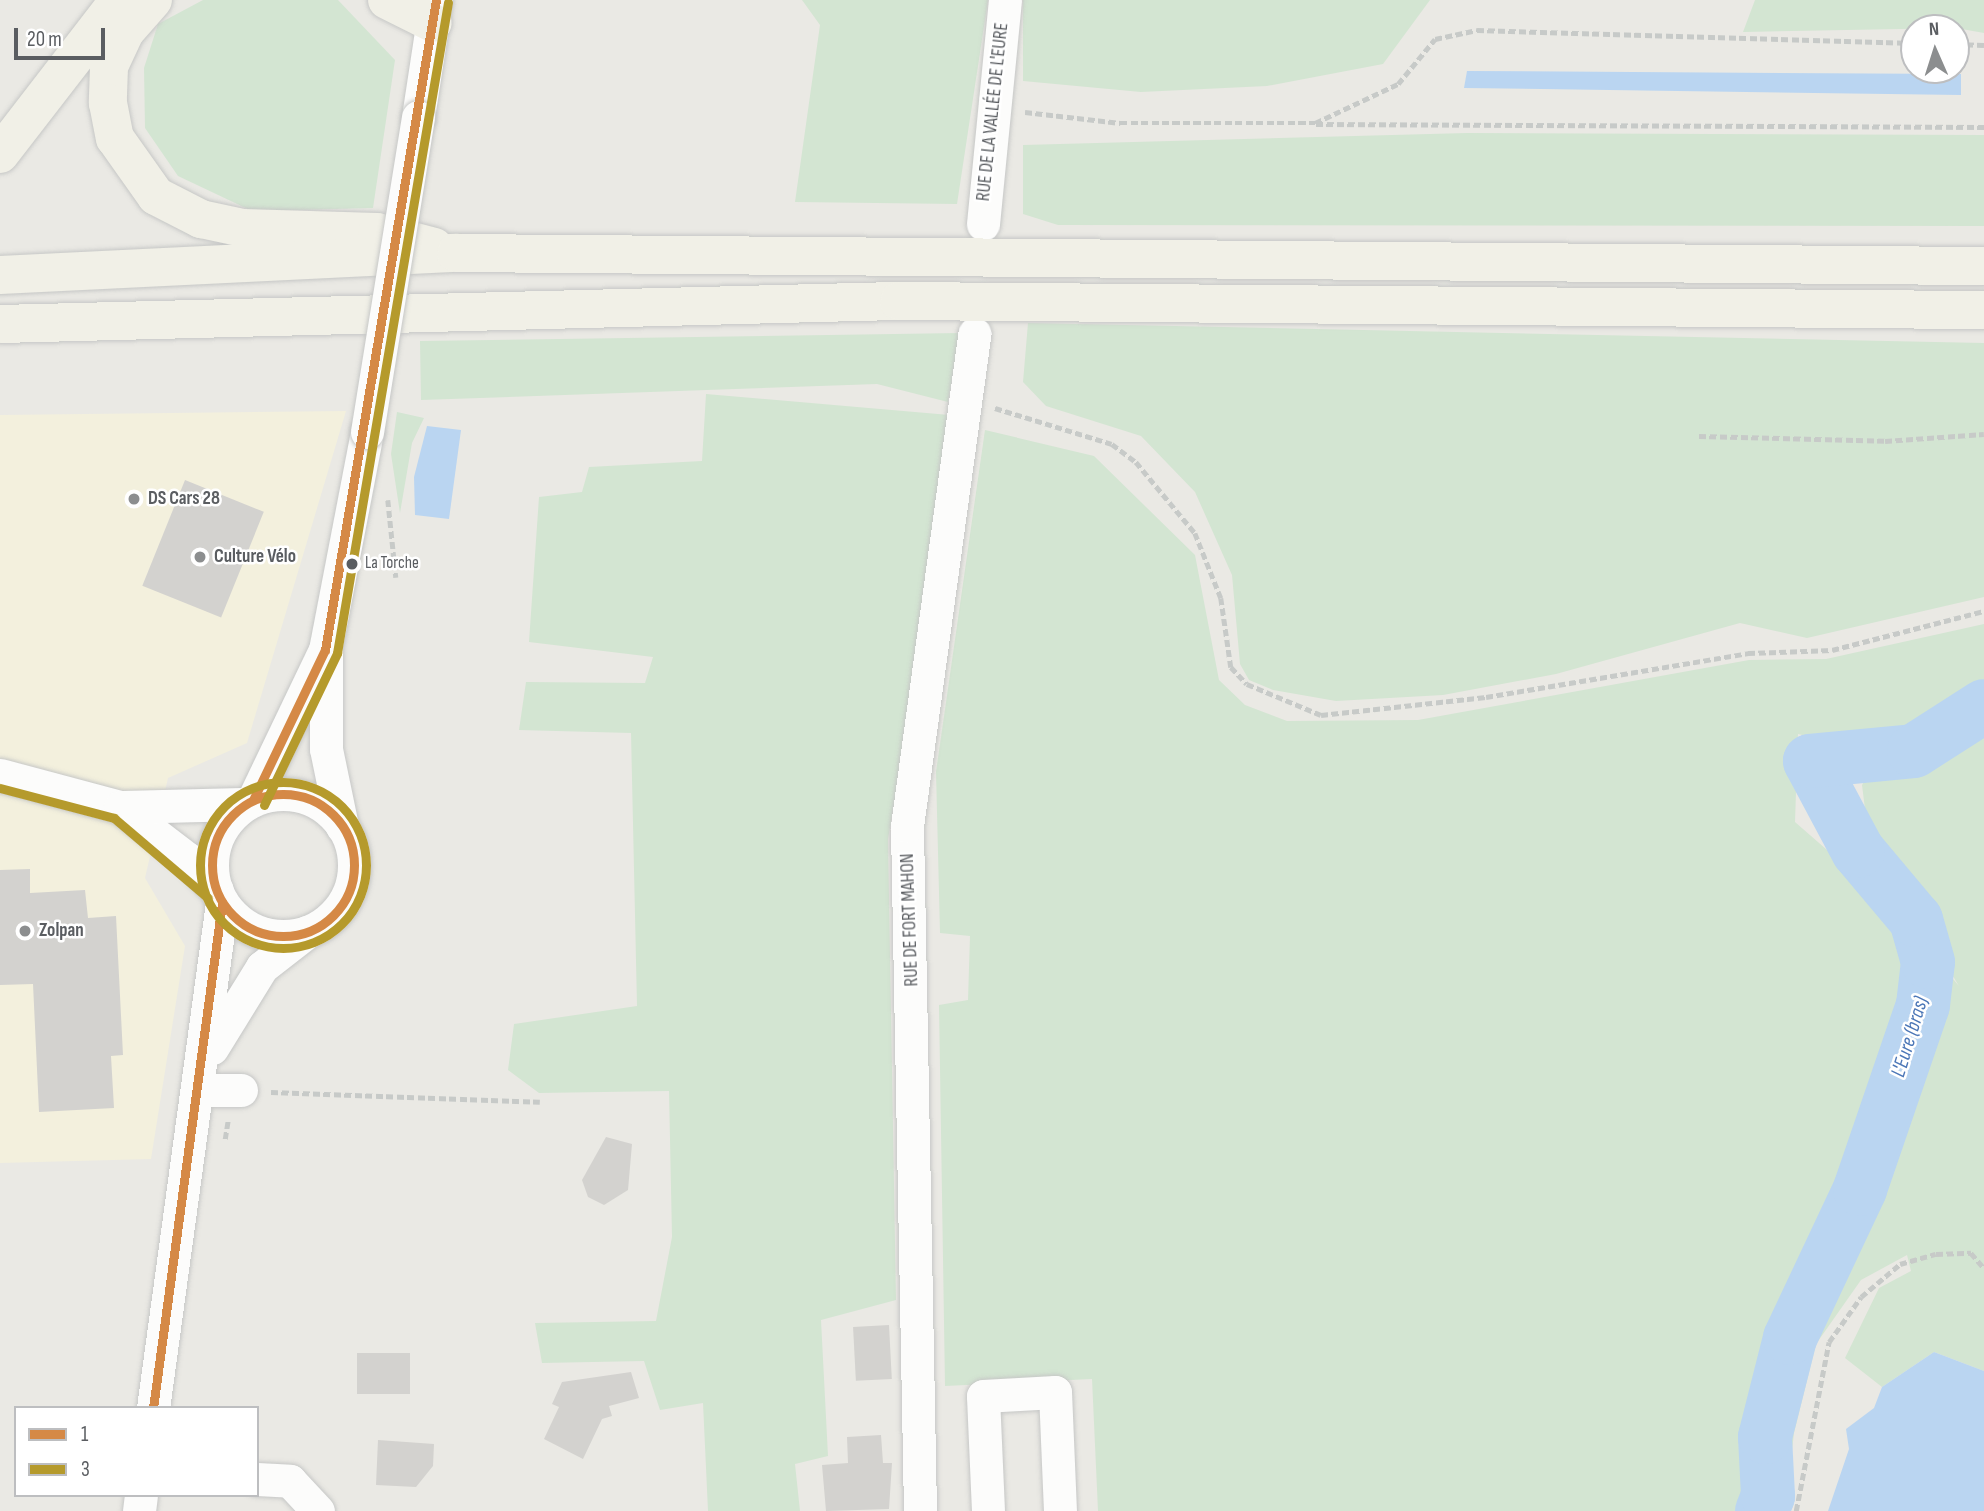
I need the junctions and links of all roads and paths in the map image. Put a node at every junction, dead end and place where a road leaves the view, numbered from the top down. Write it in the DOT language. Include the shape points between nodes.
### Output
graph roads {
  1 [pos="119,0"];
  2 [pos="153,0"];
  3 [pos="387,0"];
  4 [pos="1005,0"];
  5 [pos="435,11"];
  6 [pos="1900,43"];
  7 [pos="992,99"];
  8 [pos="1283,125"];
  9 [pos="1984,127"];
  10 [pos="0,154"];
  11 [pos="983,224"];
  12 [pos="456,253"];
  13 [pos="1984,266"];
  14 [pos="0,275"];
  15 [pos="1984,310"];
  16 [pos="0,324"];
  17 [pos="975,334"];
  18 [pos="981,404"];
  19 [pos="1984,434"];
  20 [pos="1699,436"];
  21 [pos="387,492"];
  22 [pos="396,578"];
  23 [pos="1984,611"];
  24 [pos="325,650"];
  25 [pos="0,775"];
  26 [pos="249,802"];
  27 [pos="120,807"];
  28 [pos="342,826"];
  29 [pos="219,896"];
  30 [pos="308,932"];
  31 [pos="199,1079"];
  32 [pos="241,1090"];
  33 [pos="540,1102"];
  34 [pos="1984,1268"];
  35 [pos="153,1406"];
  36 [pos="259,1479"];
  37 [pos="318,1511"];
  38 [pos="920,1511"];
  39 [pos="988,1511"];
  40 [pos="1060,1511"];
  41 [pos="1796,1511"];
  1 -- 10 [label="main road"];
  2 -- 12 [label="main road" via="125,32 109,67 108,103 115,138 156,196 201,219 243,228 377,232"];
  3 -- 5 [label="main road"];
  4 -- 7 [label="street, RUE DE LA VALLÉE DE L'EURE"];
  5 -- 24 [label="street, bridge" via="367,432"];
  6 -- 8 [label="path" via="1477,30 1436,39 1398,83 1363,102 1315,123"];
  7 -- 8 [label="path" via="1061,119"];
  7 -- 11 [label="street, RUE DE LA VALLÉE DE L'EURE"];
  8 -- 9 [label="path" via="1449,120"];
  12 -- 13 [label="main road"];
  12 -- 14 [label="main road"];
  15 -- 16 [label="main road" via="899,301"];
  17 -- 38 [label="street, RUE DE FORT MAHON" via="907,826"];
  18 -- 23 [label="path" via="1100,440 1136,462 1195,533 1221,598 1231,667 1247,684 1321,715 1486,697 1748,653 1832,650"];
  19 -- 20 [label="path" via="1885,441"];
  21 -- 22 [label="path"];
  24 -- 26 [label="street"];
  24 -- 28 [label="street" via="326,749"];
  25 -- 27 [label="street"];
  26 -- 27 [label="street"];
  26 -- 28 [label="street" via="293,794 317,802"];
  26 -- 29 [label="street" via="217,836 211,858"];
  27 -- 29 [label="street" via="188,859"];
  28 -- 30 [label="street" via="355,860 352,884 342,906"];
  29 -- 30 [label="street" via="257,932"];
  29 -- 31 [label="street"];
  30 -- 31 [label="street" via="262,967"];
  31 -- 32 [label="street"];
  31 -- 35 [label="street"];
  32 -- 33 [label="path"];
  34 -- 41 [label="path" via="1971,1253 1936,1254 1900,1264 1861,1297 1826,1353"];
  36 -- 37 [label="street" via="290,1481"];
  39 -- 40 [label="street" via="983,1396 1055,1392"];
}
